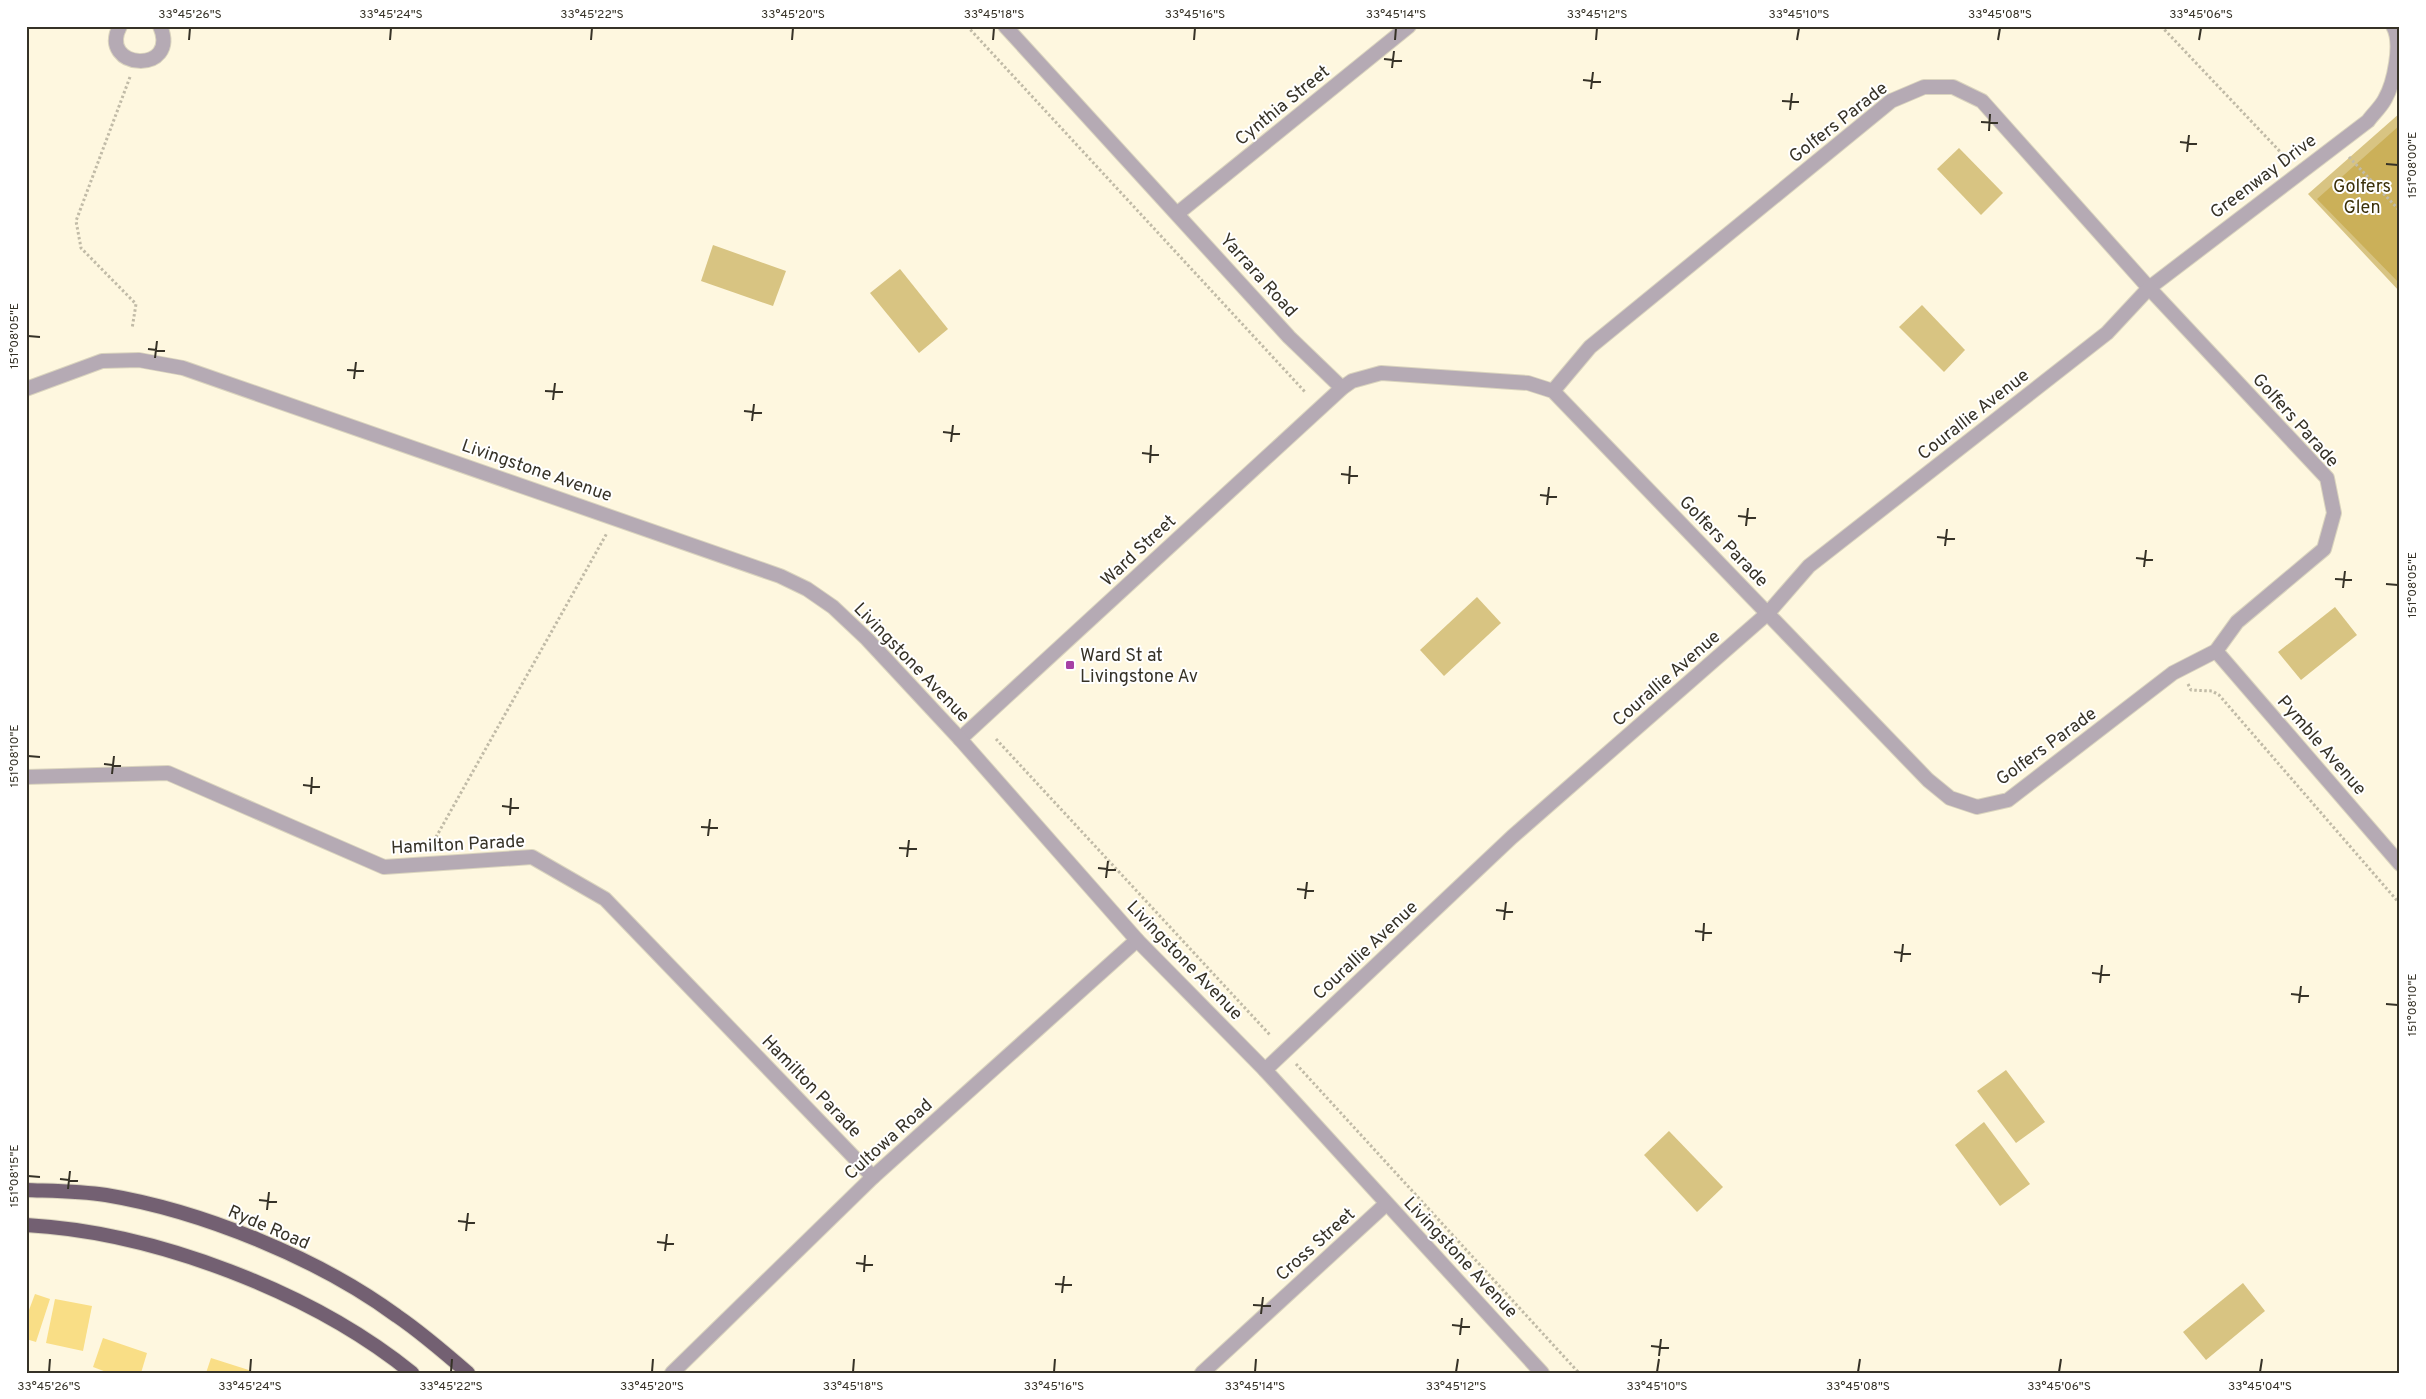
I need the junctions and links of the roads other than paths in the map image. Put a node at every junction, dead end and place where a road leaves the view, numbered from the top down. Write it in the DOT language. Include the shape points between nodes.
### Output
graph roads {
  1 [pos="120,26"];
  2 [pos="160,26"];
  3 [pos="1004,26"];
  4 [pos="1409,26"];
  5 [pos="2393,26"];
  6 [pos="1178,213"];
  7 [pos="2149,288"];
  8 [pos="2107,333"];
  9 [pos="1342,388"];
  10 [pos="26,389"];
  11 [pos="1553,391"];
  12 [pos="1768,613"];
  13 [pos="2216,651"];
  14 [pos="960,739"];
  15 [pos="26,777"];
  16 [pos="2400,864"];
  17 [pos="1137,940"];
  18 [pos="1265,1070"];
  19 [pos="873,1177"];
  20 [pos="26,1190"];
  21 [pos="1386,1204"];
  22 [pos="26,1225"];
  23 [pos="412,1373"];
  24 [pos="468,1373"];
  25 [pos="672,1373"];
  26 [pos="1202,1373"];
  27 [pos="1542,1373"];
  1 -- 2 [label="street" via="116,38 118,46 128,59 135,62 158,54 163,40"];
  3 -- 6 [label="street, Yarrara Road"];
  4 -- 6 [label="street, Cynthia Street"];
  5 -- 7 [label="street, Greenway Drive" via="2397,52 2395,74 2385,99 2368,121"];
  6 -- 9 [label="street, Yarrara Road" via="1289,336"];
  7 -- 8 [label="street, Greenway Drive"];
  7 -- 11 [label="street, Golfers Parade" via="1982,101 1953,86 1924,86 1891,101 1613,328 1590,347"];
  7 -- 13 [label="street, Golfers Parade" via="2327,478 2334,513 2324,549 2237,622"];
  8 -- 12 [label="street, Courallie Avenue" via="1809,566"];
  9 -- 11 [label="street" via="1352,381 1381,373 1528,383"];
  9 -- 14 [label="street, Ward Street"];
  10 -- 14 [label="street, Livingstone Avenue" via="102,361 139,360 183,368 780,576 833,606"];
  11 -- 12 [label="street, Golfers Parade"];
  12 -- 13 [label="street, Golfers Parade" via="1928,780 1950,798 1977,808 2008,800 2173,673"];
  12 -- 18 [label="street, Courallie Avenue" via="1512,837"];
  13 -- 16 [label="street, Pymble Avenue"];
  14 -- 17 [label="street, Livingstone Avenue"];
  15 -- 19 [label="street, Hamilton Parade" via="168,773 384,867 532,857 605,898"];
  17 -- 18 [label="street, Livingstone Avenue"];
  17 -- 19 [label="street, Cultowa Road"];
  18 -- 21 [label="street, Livingstone Avenue"];
  19 -- 25 [label="street, Cultowa Road"];
  20 -- 24 [label="highway, Ryde Road" via="124,1199 218,1225 270,1245 344,1281 397,1315"];
  21 -- 26 [label="street, Cross Street"];
  21 -- 27 [label="street, Livingstone Avenue"];
  22 -- 23 [label="highway" via="73,1229 148,1244 258,1282 339,1322 383,1349"];
}
